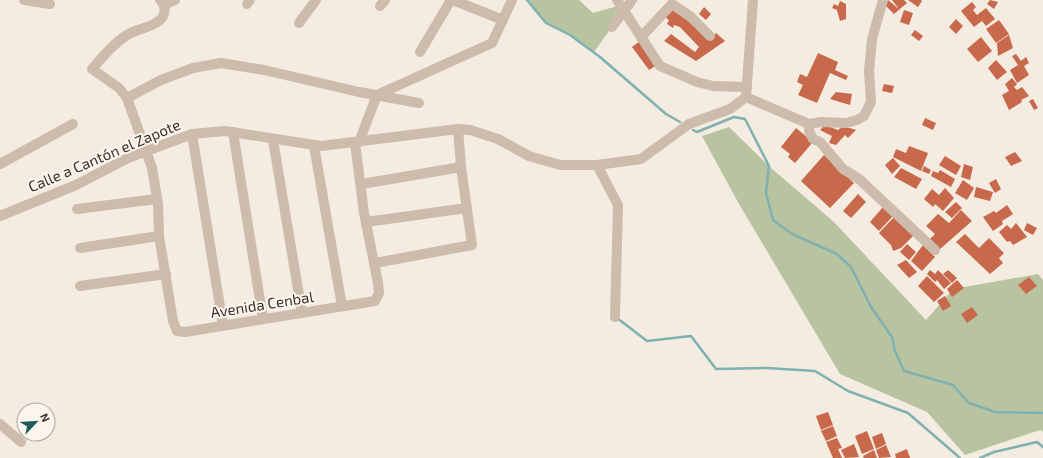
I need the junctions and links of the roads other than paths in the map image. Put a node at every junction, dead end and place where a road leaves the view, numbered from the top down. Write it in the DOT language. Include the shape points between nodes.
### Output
graph roads {
  1 [pos="24,0"];
  2 [pos="175,0"];
  3 [pos="316,0"];
  4 [pos="452,0"];
  5 [pos="512,0"];
  6 [pos="617,0"];
  7 [pos="632,0"];
  8 [pos="753,0"];
  9 [pos="883,0"];
  10 [pos="162,2"];
  11 [pos="50,4"];
  12 [pos="624,10"];
  13 [pos="503,20"];
  14 [pos="299,23"];
  15 [pos="612,27"];
  16 [pos="710,36"];
  17 [pos="641,37"];
  18 [pos="420,52"];
  19 [pos="746,92"];
  20 [pos="377,95"];
  21 [pos="127,98"];
  22 [pos="419,103"];
  23 [pos="73,124"];
  24 [pos="809,124"];
  25 [pos="458,129"];
  26 [pos="233,132"];
  27 [pos="192,134"];
  28 [pos="273,140"];
  29 [pos="357,143"];
  30 [pos="314,146"];
  31 [pos="146,150"];
  32 [pos="0,164"];
  33 [pos="596,166"];
  34 [pos="461,167"];
  35 [pos="362,184"];
  36 [pos="157,199"];
  37 [pos="467,208"];
  38 [pos="77,210"];
  39 [pos="0,216"];
  40 [pos="366,222"];
  41 [pos="159,236"];
  42 [pos="80,248"];
  43 [pos="935,250"];
  44 [pos="375,263"];
  45 [pos="166,274"];
  46 [pos="80,286"];
  47 [pos="342,306"];
  48 [pos="302,313"];
  49 [pos="615,317"];
  50 [pos="263,319"];
  51 [pos="223,326"];
  52 [pos="0,424"];
  53 [pos="16,438"];
  1 -- 11 [label="street"];
  2 -- 10 [label="street"];
  3 -- 14 [label="street"];
  4 -- 13 [label="street"];
  4 -- 18 [label="street"];
  5 -- 13 [label="street"];
  6 -- 12 [label="street"];
  7 -- 12 [label="street"];
  8 -- 19 [label="street"];
  9 -- 24 [label="street" via="872,39 871,102 867,113 846,123"];
  10 -- 21 [label="street" via="165,12 161,19 149,27 131,32 106,52 92,69 119,88"];
  12 -- 15 [label="street"];
  12 -- 17 [label="street"];
  13 -- 20 [label="street" via="492,43"];
  16 -- 17 [label="street" via="691,17 672,4"];
  17 -- 19 [label="street" via="660,66 697,82"];
  19 -- 24 [label="street"];
  19 -- 33 [label="street, Calle a Cantón el Zapote" via="730,109 689,124 641,158"];
  20 -- 21 [label="street" via="221,63 193,68 168,77"];
  20 -- 22 [label="street"];
  20 -- 29 [label="street"];
  21 -- 31 [label="street, Avenida Cenbal"];
  23 -- 32 [label="street"];
  24 -- 43 [label="street" via="813,139 820,142 843,169 858,178"];
  25 -- 29 [label="street, Calle a Cantón el Zapote"];
  25 -- 33 [label="street, Calle a Cantón el Zapote" via="498,139 529,156 560,165"];
  25 -- 34 [label="street"];
  26 -- 27 [label="street, Calle a Cantón el Zapote" via="213,130"];
  26 -- 28 [label="street, Calle a Cantón el Zapote"];
  26 -- 50 [label="street"];
  27 -- 31 [label="street, Calle a Cantón el Zapote"];
  27 -- 51 [label="street"];
  28 -- 30 [label="street, Calle a Cantón el Zapote"];
  28 -- 48 [label="street"];
  29 -- 30 [label="street, Calle a Cantón el Zapote"];
  29 -- 35 [label="street, Avenida Cenbal"];
  30 -- 47 [label="street"];
  31 -- 36 [label="street, Avenida Cenbal"];
  31 -- 39 [label="street, Calle a Cantón el Zapote" via="76,185"];
  33 -- 49 [label="street" via="618,205"];
  34 -- 35 [label="street"];
  34 -- 37 [label="street"];
  35 -- 40 [label="street, Avenida Cenbal"];
  36 -- 38 [label="street"];
  36 -- 41 [label="street, Avenida Cenbal"];
  37 -- 40 [label="street"];
  37 -- 44 [label="street" via="472,245"];
  40 -- 44 [label="street, Avenida Cenbal"];
  41 -- 42 [label="street"];
  41 -- 45 [label="street, Avenida Cenbal"];
  44 -- 47 [label="street, Avenida Cenbal" via="378,293 375,300"];
  45 -- 46 [label="street"];
  45 -- 51 [label="street, Avenida Cenbal" via="173,321 177,331"];
  47 -- 48 [label="street, Avenida Cenbal"];
  48 -- 50 [label="street, Avenida Cenbal"];
  50 -- 51 [label="street, Avenida Cenbal"];
  52 -- 53 [label="street"];
}
